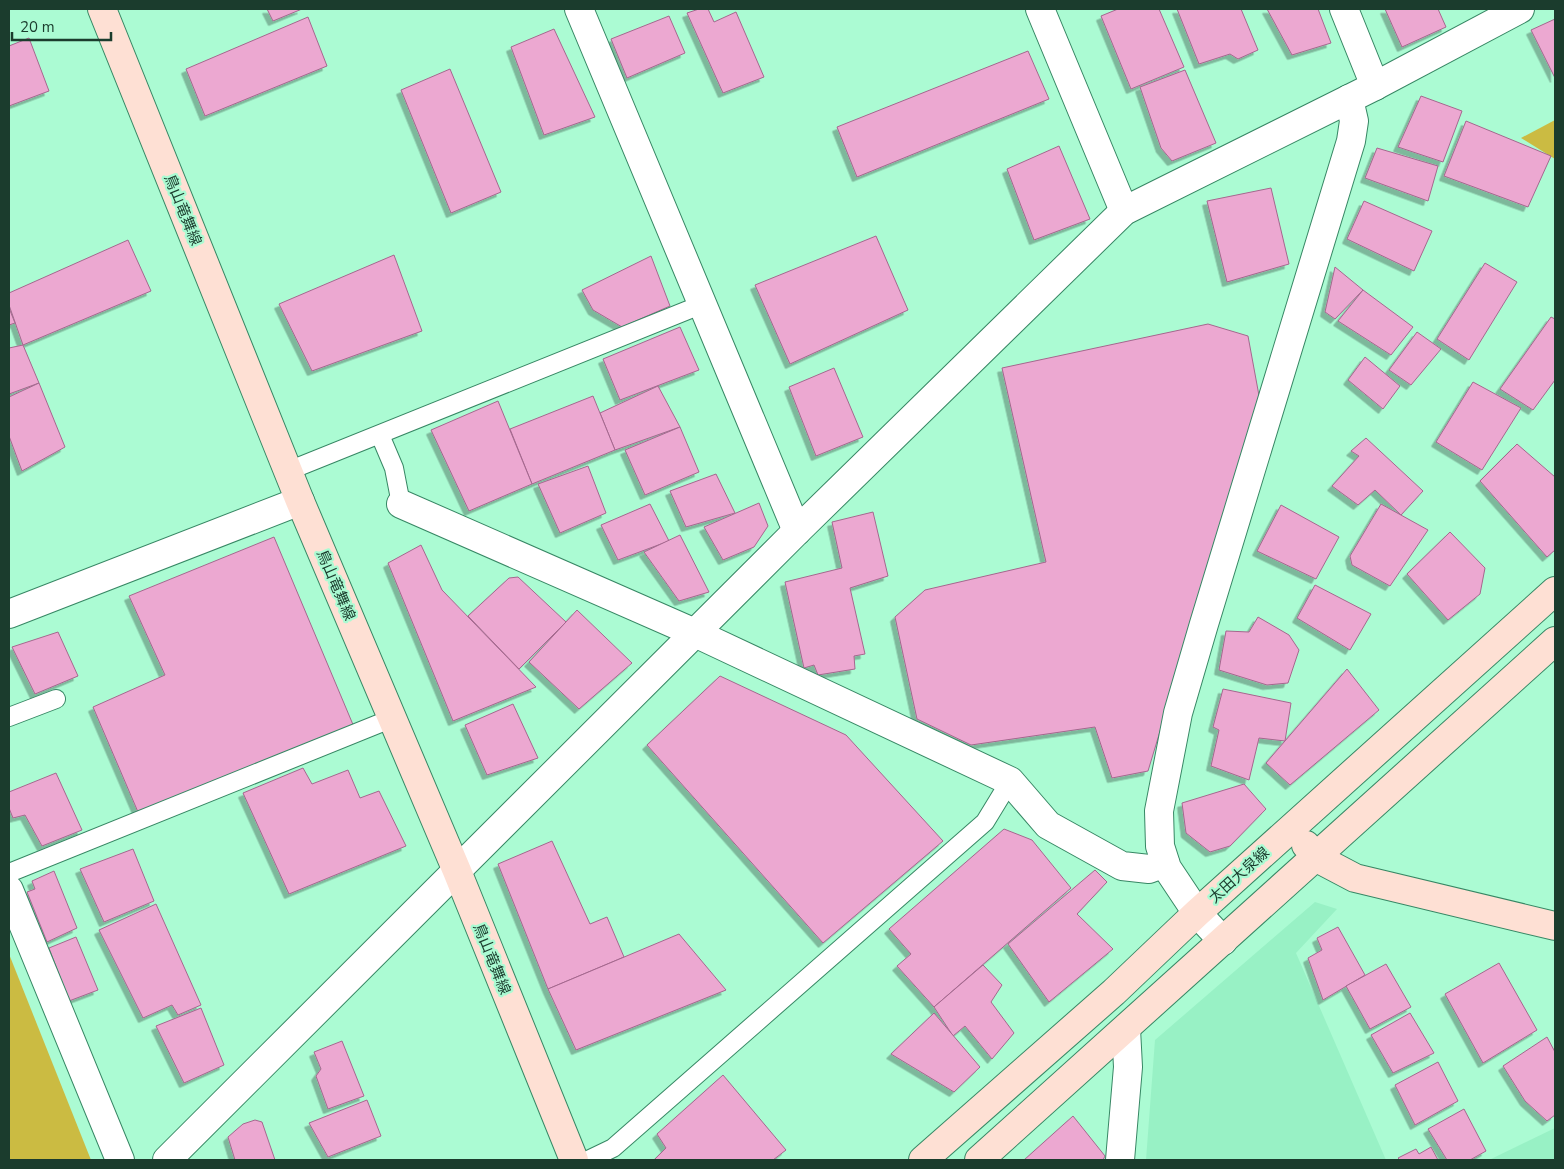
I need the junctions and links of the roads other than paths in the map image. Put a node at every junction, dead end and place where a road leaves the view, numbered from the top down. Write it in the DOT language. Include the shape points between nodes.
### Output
graph roads {
  1 [pos="102,9"];
  2 [pos="579,9"];
  3 [pos="1040,9"];
  4 [pos="1344,9"];
  5 [pos="1520,9"];
  6 [pos="1375,86"];
  7 [pos="1350,99"];
  8 [pos="1124,211"];
  9 [pos="703,304"];
  10 [pos="380,435"];
  11 [pos="288,471"];
  12 [pos="300,501"];
  13 [pos="401,504"];
  14 [pos="797,531"];
  15 [pos="1555,591"];
  16 [pos="9,614"];
  17 [pos="695,633"];
  18 [pos="1555,641"];
  19 [pos="56,699"];
  20 [pos="9,717"];
  21 [pos="393,718"];
  22 [pos="1010,781"];
  23 [pos="1291,828"];
  24 [pos="1317,858"];
  25 [pos="1165,863"];
  26 [pos="457,871"];
  27 [pos="9,873"];
  28 [pos="9,890"];
  29 [pos="1197,912"];
  30 [pos="1555,926"];
  31 [pos="1222,941"];
  32 [pos="1126,1029"];
  33 [pos="171,1159"];
  34 [pos="120,1160"];
  35 [pos="574,1160"];
  36 [pos="588,1160"];
  37 [pos="923,1160"];
  38 [pos="979,1160"];
  39 [pos="1120,1160"];
  1 -- 11 [label="main road, 鳥山竜舞線"];
  2 -- 9 [label="street"];
  3 -- 8 [label="street"];
  4 -- 6 [label="street"];
  5 -- 6 [label="street"];
  6 -- 7 [label="street"];
  7 -- 8 [label="street"];
  7 -- 25 [label="street" via="1354,121 1350,141 1178,713 1159,810 1158,827"];
  8 -- 14 [label="street"];
  9 -- 10 [label="lane"];
  9 -- 14 [label="street"];
  10 -- 11 [label="lane"];
  10 -- 13 [label="lane" via="394,468"];
  11 -- 12 [label="main road, 鳥山竜舞線"];
  12 -- 16 [label="street"];
  12 -- 21 [label="main road, 鳥山竜舞線"];
  13 -- 17 [label="street"];
  14 -- 17 [label="street"];
  15 -- 23 [label="main road, 太田大泉線"];
  17 -- 22 [label="street"];
  17 -- 26 [label="street"];
  18 -- 24 [label="main road"];
  19 -- 20 [label="lane"];
  21 -- 26 [label="main road, 鳥山竜舞線"];
  21 -- 27 [label="lane"];
  22 -- 25 [label="street" via="1048,825 1095,852 1122,866 1138,869"];
  22 -- 36 [label="lane" via="985,822 612,1148"];
  23 -- 24 [label="main road"];
  23 -- 29 [label="main road, 太田大泉線"];
  24 -- 30 [label="main road" via="1355,878"];
  24 -- 31 [label="main road"];
  25 -- 29 [label="street"];
  26 -- 33 [label="street"];
  26 -- 35 [label="main road, 鳥山竜舞線"];
  28 -- 34 [label="street"];
  29 -- 31 [label="street"];
  29 -- 37 [label="main road, 太田大泉線" via="1114,992"];
  31 -- 32 [label="main road"];
  32 -- 38 [label="main road"];
  32 -- 39 [label="street" via="1128,1067"];
}
